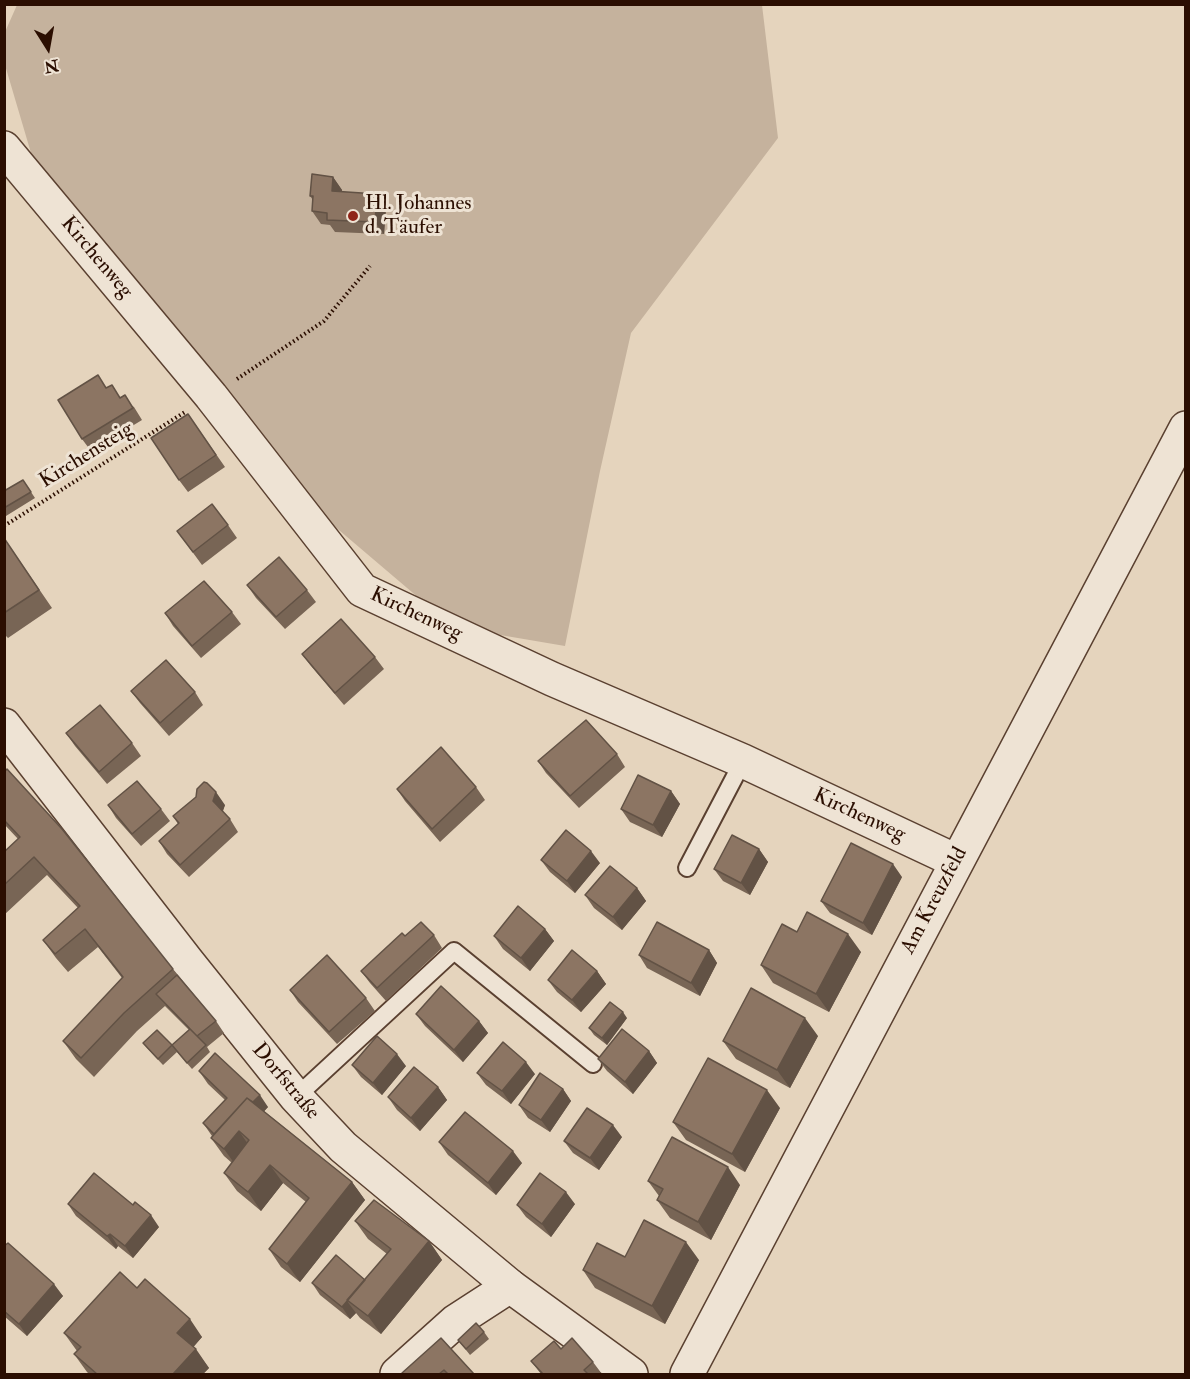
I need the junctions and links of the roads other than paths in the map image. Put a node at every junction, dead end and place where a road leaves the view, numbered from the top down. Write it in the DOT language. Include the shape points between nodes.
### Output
graph roads {
  1 [pos="4,148"];
  2 [pos="1185,428"];
  3 [pos="4,725"];
  4 [pos="743,761"];
  5 [pos="956,861"];
  6 [pos="687,868"];
  7 [pos="593,1064"];
  8 [pos="296,1097"];
  9 [pos="510,1286"];
  10 [pos="397,1374"];
  11 [pos="631,1374"];
  12 [pos="687,1374"];
  1 -- 4 [label="street, Kirchenweg" via="198,404 363,590 552,679"];
  2 -- 5 [label="street, Am Kreuzfeld"];
  3 -- 8 [label="street, Dorfstraße"];
  4 -- 5 [label="street, Kirchenweg"];
  4 -- 6 [label="lane"];
  5 -- 12 [label="street, Am Kreuzfeld"];
  7 -- 8 [label="lane" via="453,951"];
  8 -- 9 [label="street, Dorfstraße" via="343,1147"];
  9 -- 10 [label="street" via="456,1321"];
  9 -- 11 [label="street, Dorfstraße"];
}
